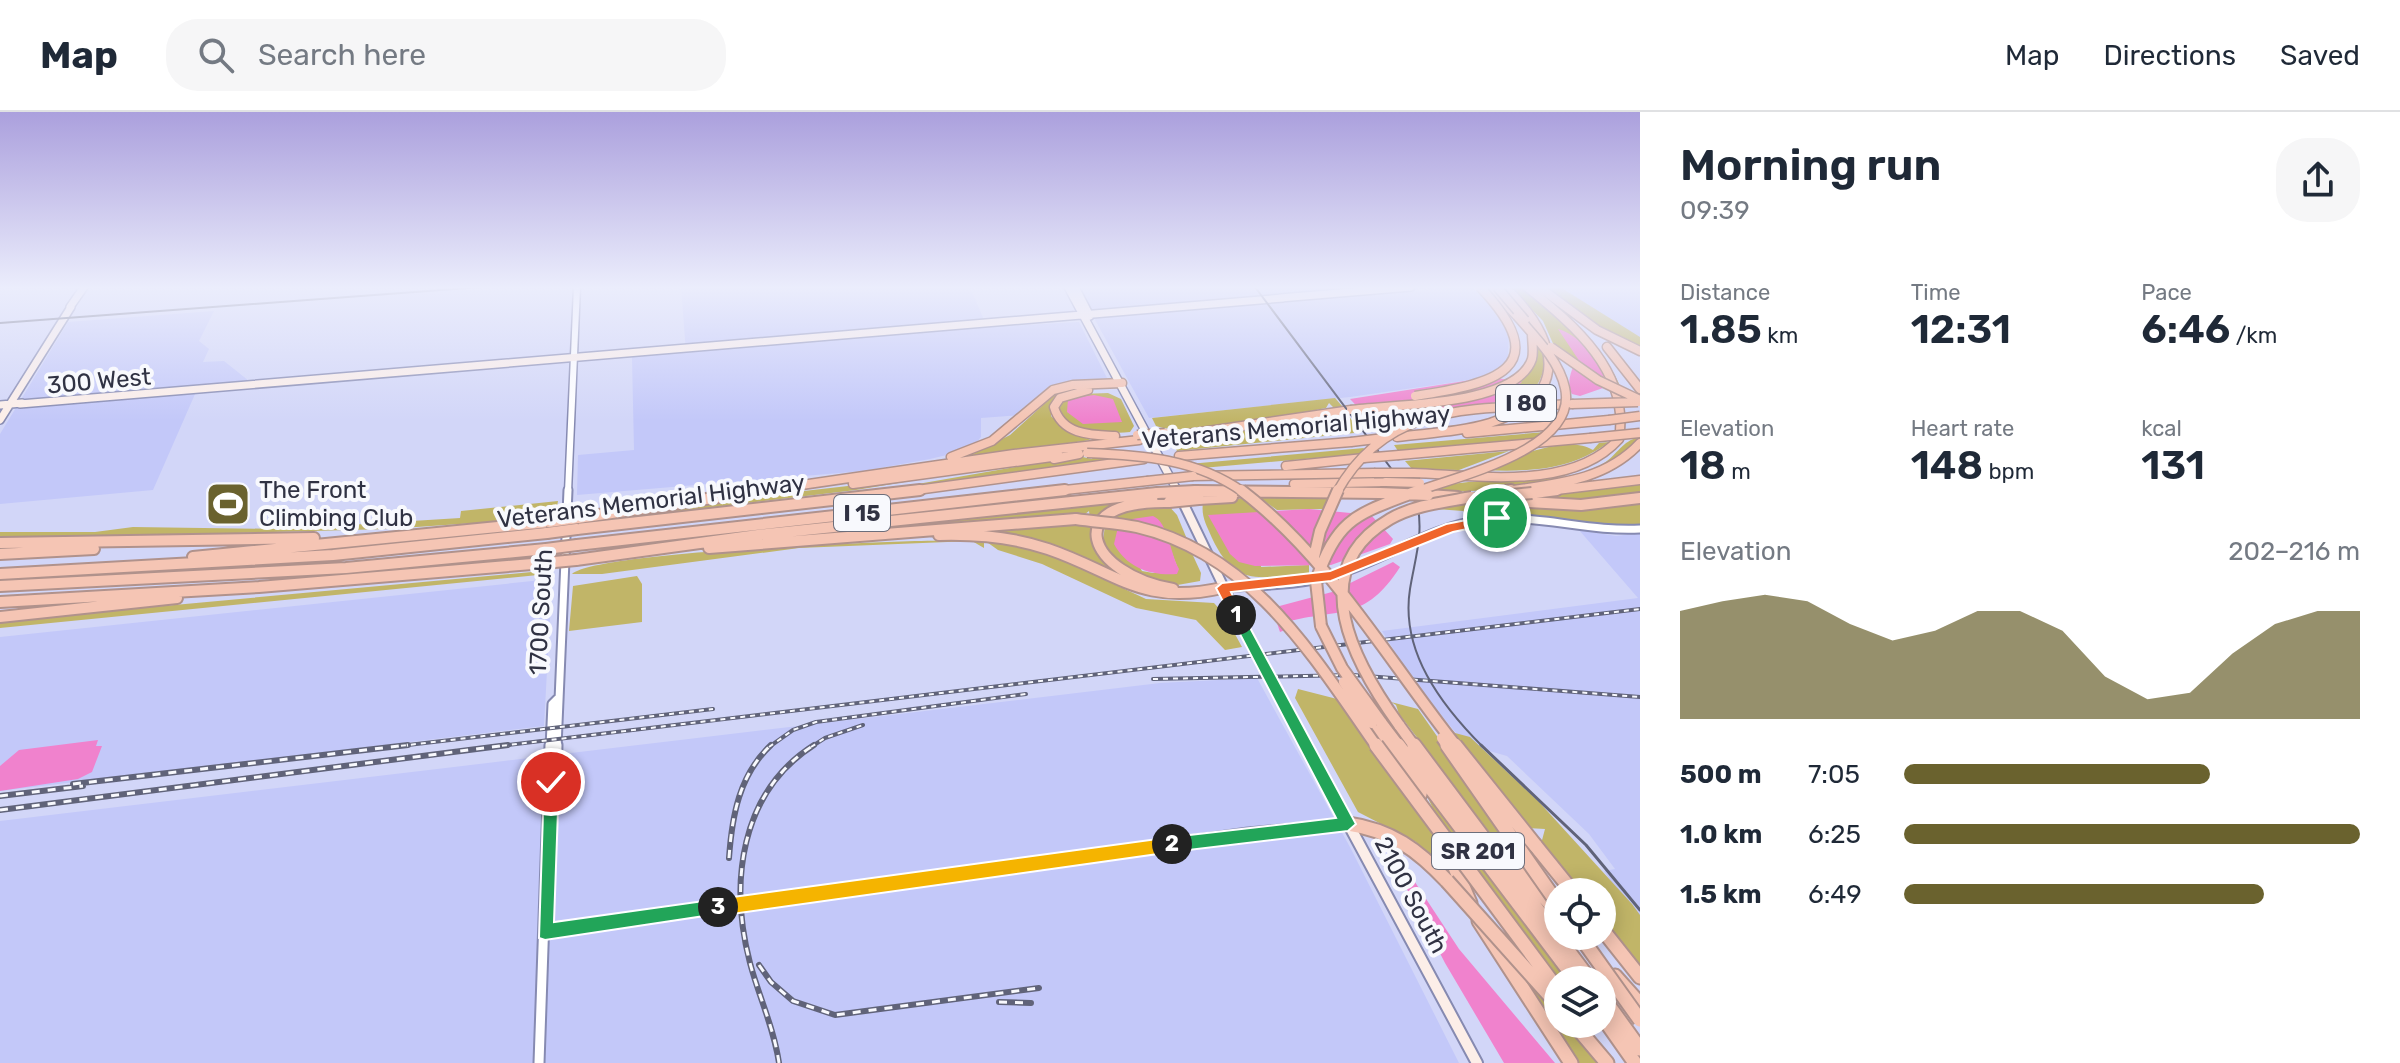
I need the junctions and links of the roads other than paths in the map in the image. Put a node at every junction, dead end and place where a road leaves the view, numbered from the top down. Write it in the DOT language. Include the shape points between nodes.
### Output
graph roads {
  1 [pos="55,331"];
  2 [pos="575,331"];
  3 [pos="886,331"];
  4 [pos="1095,331"];
  5 [pos="1514,331"];
  6 [pos="1530,331"];
  7 [pos="1531,331"];
  8 [pos="1534,331"];
  9 [pos="1541,331"];
  10 [pos="1581,331"];
  11 [pos="1588,331"];
  12 [pos="1600,331"];
  13 [pos="1640,351"];
  14 [pos="574,357"];
  15 [pos="1122,383"];
  16 [pos="1640,389"];
  17 [pos="1640,401"];
  18 [pos="10,404"];
  19 [pos="0,405"];
  20 [pos="1534,406"];
  21 [pos="1351,410"];
  22 [pos="1640,416"];
  23 [pos="0,420"];
  24 [pos="1640,433"];
  25 [pos="1138,437"];
  26 [pos="1397,437"];
  27 [pos="1640,443"];
  28 [pos="1083,453"];
  29 [pos="1582,464"];
  30 [pos="873,474"];
  31 [pos="1193,476"];
  32 [pos="1640,480"];
  33 [pos="1529,490"];
  34 [pos="1209,491"];
  35 [pos="1325,491"];
  36 [pos="1197,495"];
  37 [pos="724,497"];
  38 [pos="1640,498"];
  39 [pos="727,513"];
  40 [pos="578,524"];
  41 [pos="548,527"];
  42 [pos="1640,529"];
  43 [pos="397,535"];
  44 [pos="809,540"];
  45 [pos="168,542"];
  46 [pos="0,543"];
  47 [pos="0,554"];
  48 [pos="576,560"];
  49 [pos="48,572"];
  50 [pos="0,574"];
  51 [pos="0,586"];
  52 [pos="259,587"];
  53 [pos="1222,588"];
  54 [pos="1315,588"];
  55 [pos="0,602"];
  56 [pos="0,617"];
  57 [pos="1369,630"];
  58 [pos="1376,722"];
  59 [pos="1436,775"];
  60 [pos="1348,824"];
  61 [pos="1562,878"];
  62 [pos="1544,884"];
  63 [pos="1544,896"];
  64 [pos="545,932"];
  65 [pos="1616,947"];
  66 [pos="1590,950"];
  67 [pos="1592,950"];
  68 [pos="1565,966"];
  69 [pos="1579,966"];
  70 [pos="1544,971"];
  71 [pos="1640,977"];
  72 [pos="1544,990"];
  73 [pos="1640,1004"];
  74 [pos="1616,1016"];
  75 [pos="1640,1020"];
  76 [pos="1616,1036"];
  77 [pos="1587,1038"];
  78 [pos="1593,1038"];
  79 [pos="1640,1049"];
  80 [pos="539,1063"];
  81 [pos="1477,1063"];
  82 [pos="1571,1063"];
  83 [pos="1610,1063"];
  84 [pos="1635,1063"];
  1 -- 18 [label="main road"];
  2 -- 14 [label="street, 1700 South"];
  3 -- 14 [label="main road, 300 West"];
  4 -- 15 [label="main road, 2100 South"];
  5 -- 21 [label="highway, bridge" via="1517,352 1505,370 1476,385"];
  6 -- 21 [label="highway, bridge" via="1533,357 1510,385 1474,397"];
  7 -- 54 [label="highway, bridge" via="1564,379 1567,406 1558,426 1530,448 1358,514 1328,545"];
  8 -- 17 [label="highway, bridge" via="1563,357"];
  9 -- 26 [label="highway, I 80" via="1552,357 1550,370 1534,396 1510,414 1487,423"];
  10 -- 29 [label="highway" via="1599,347 1626,387 1630,413 1626,429 1608,450"];
  11 -- 16 [label="highway"];
  12 -- 13 [label="highway"];
  14 -- 18 [label="main road, 300 West"];
  14 -- 64 [label="street, 1700 South"];
  15 -- 25 [label="highway" via="1065,395 1056,402 1055,413 1079,434"];
  15 -- 30 [label="highway" via="1053,390 1013,427 967,453"];
  15 -- 53 [label="main road, 2100 South"];
  17 -- 20 [label="highway, bridge"];
  18 -- 19 [label="main road, 300 West"];
  18 -- 23 [label="main road"];
  20 -- 21 [label="highway, bridge"];
  20 -- 54 [label="highway, bridge" via="1438,413 1400,427 1376,444 1342,481 1325,513 1315,551"];
  21 -- 25 [label="highway, bridge" via="1211,432"];
  22 -- 26 [label="highway, Veterans Memorial Highway / I 15, bridge"];
  24 -- 31 [label="highway, Veterans Memorial Highway / I 15, bridge"];
  25 -- 30 [label="highway"];
  26 -- 39 [label="highway, Veterans Memorial Highway / I 15, bridge" via="1144,459"];
  27 -- 33 [label="highway" via="1602,472"];
  28 -- 37 [label="highway"];
  28 -- 39 [label="highway"];
  28 -- 57 [label="highway, bridge" via="1173,461 1249,494 1300,537"];
  29 -- 31 [label="highway, bridge" via="1533,474"];
  29 -- 34 [label="highway, bridge" via="1530,479"];
  30 -- 37 [label="highway"];
  31 -- 51 [label="highway, Veterans Memorial Highway / I 15, bridge" via="346,568"];
  32 -- 33 [label="highway"];
  33 -- 59 [label="highway, SR 201, bridge" via="1400,515 1371,533 1351,559 1343,583 1342,612 1352,650 1370,684"];
  34 -- 35 [label="highway"];
  34 -- 36 [label="highway"];
  35 -- 36 [label="highway"];
  35 -- 38 [label="highway, bridge" via="1563,505"];
  36 -- 48 [label="highway, bridge" via="1157,493 979,510"];
  36 -- 53 [label="highway, bridge" via="1126,504 1110,512 1098,534 1104,555 1122,574 1151,587"];
  37 -- 40 [label="highway"];
  39 -- 40 [label="highway, Veterans Memorial Highway / I 15"];
  40 -- 41 [label="highway, Veterans Memorial Highway / I 15, bridge"];
  41 -- 43 [label="highway"];
  41 -- 49 [label="highway, Veterans Memorial Highway / I 15" via="333,555"];
  42 -- 53 [label="street" via="1482,520 1331,576"];
  43 -- 45 [label="highway"];
  43 -- 49 [label="highway"];
  44 -- 48 [label="highway"];
  44 -- 53 [label="highway" via="948,534 1011,538 1067,556 1143,593 1172,596"];
  44 -- 70 [label="highway, bridge" via="1076,519 1122,524 1180,542 1232,570 1282,612"];
  45 -- 46 [label="highway"];
  45 -- 47 [label="highway"];
  48 -- 52 [label="highway, bridge"];
  49 -- 50 [label="highway, Veterans Memorial Highway / I 15"];
  52 -- 55 [label="highway"];
  52 -- 56 [label="highway"];
  53 -- 60 [label="main road, 2100 South, bridge"];
  54 -- 58 [label="highway, bridge" via="1321,636 1331,662"];
  57 -- 61 [label="highway, bridge"];
  57 -- 62 [label="highway, bridge"];
  58 -- 68 [label="highway, SR 201"];
  58 -- 82 [label="highway" via="1433,816 1487,938"];
  59 -- 63 [label="highway"];
  59 -- 69 [label="highway, SR 201"];
  60 -- 64 [label="street" via="1248,833"];
  60 -- 72 [label="highway, bridge" via="1399,836"];
  60 -- 81 [label="main road, 2100 South"];
  64 -- 80 [label="street, 1700 South"];
  65 -- 71 [label="highway"];
  66 -- 75 [label="highway, bridge"];
  67 -- 73 [label="highway"];
  74 -- 79 [label="highway"];
  76 -- 84 [label="highway"];
  77 -- 83 [label="highway"];
  78 -- 83 [label="highway"];
}
